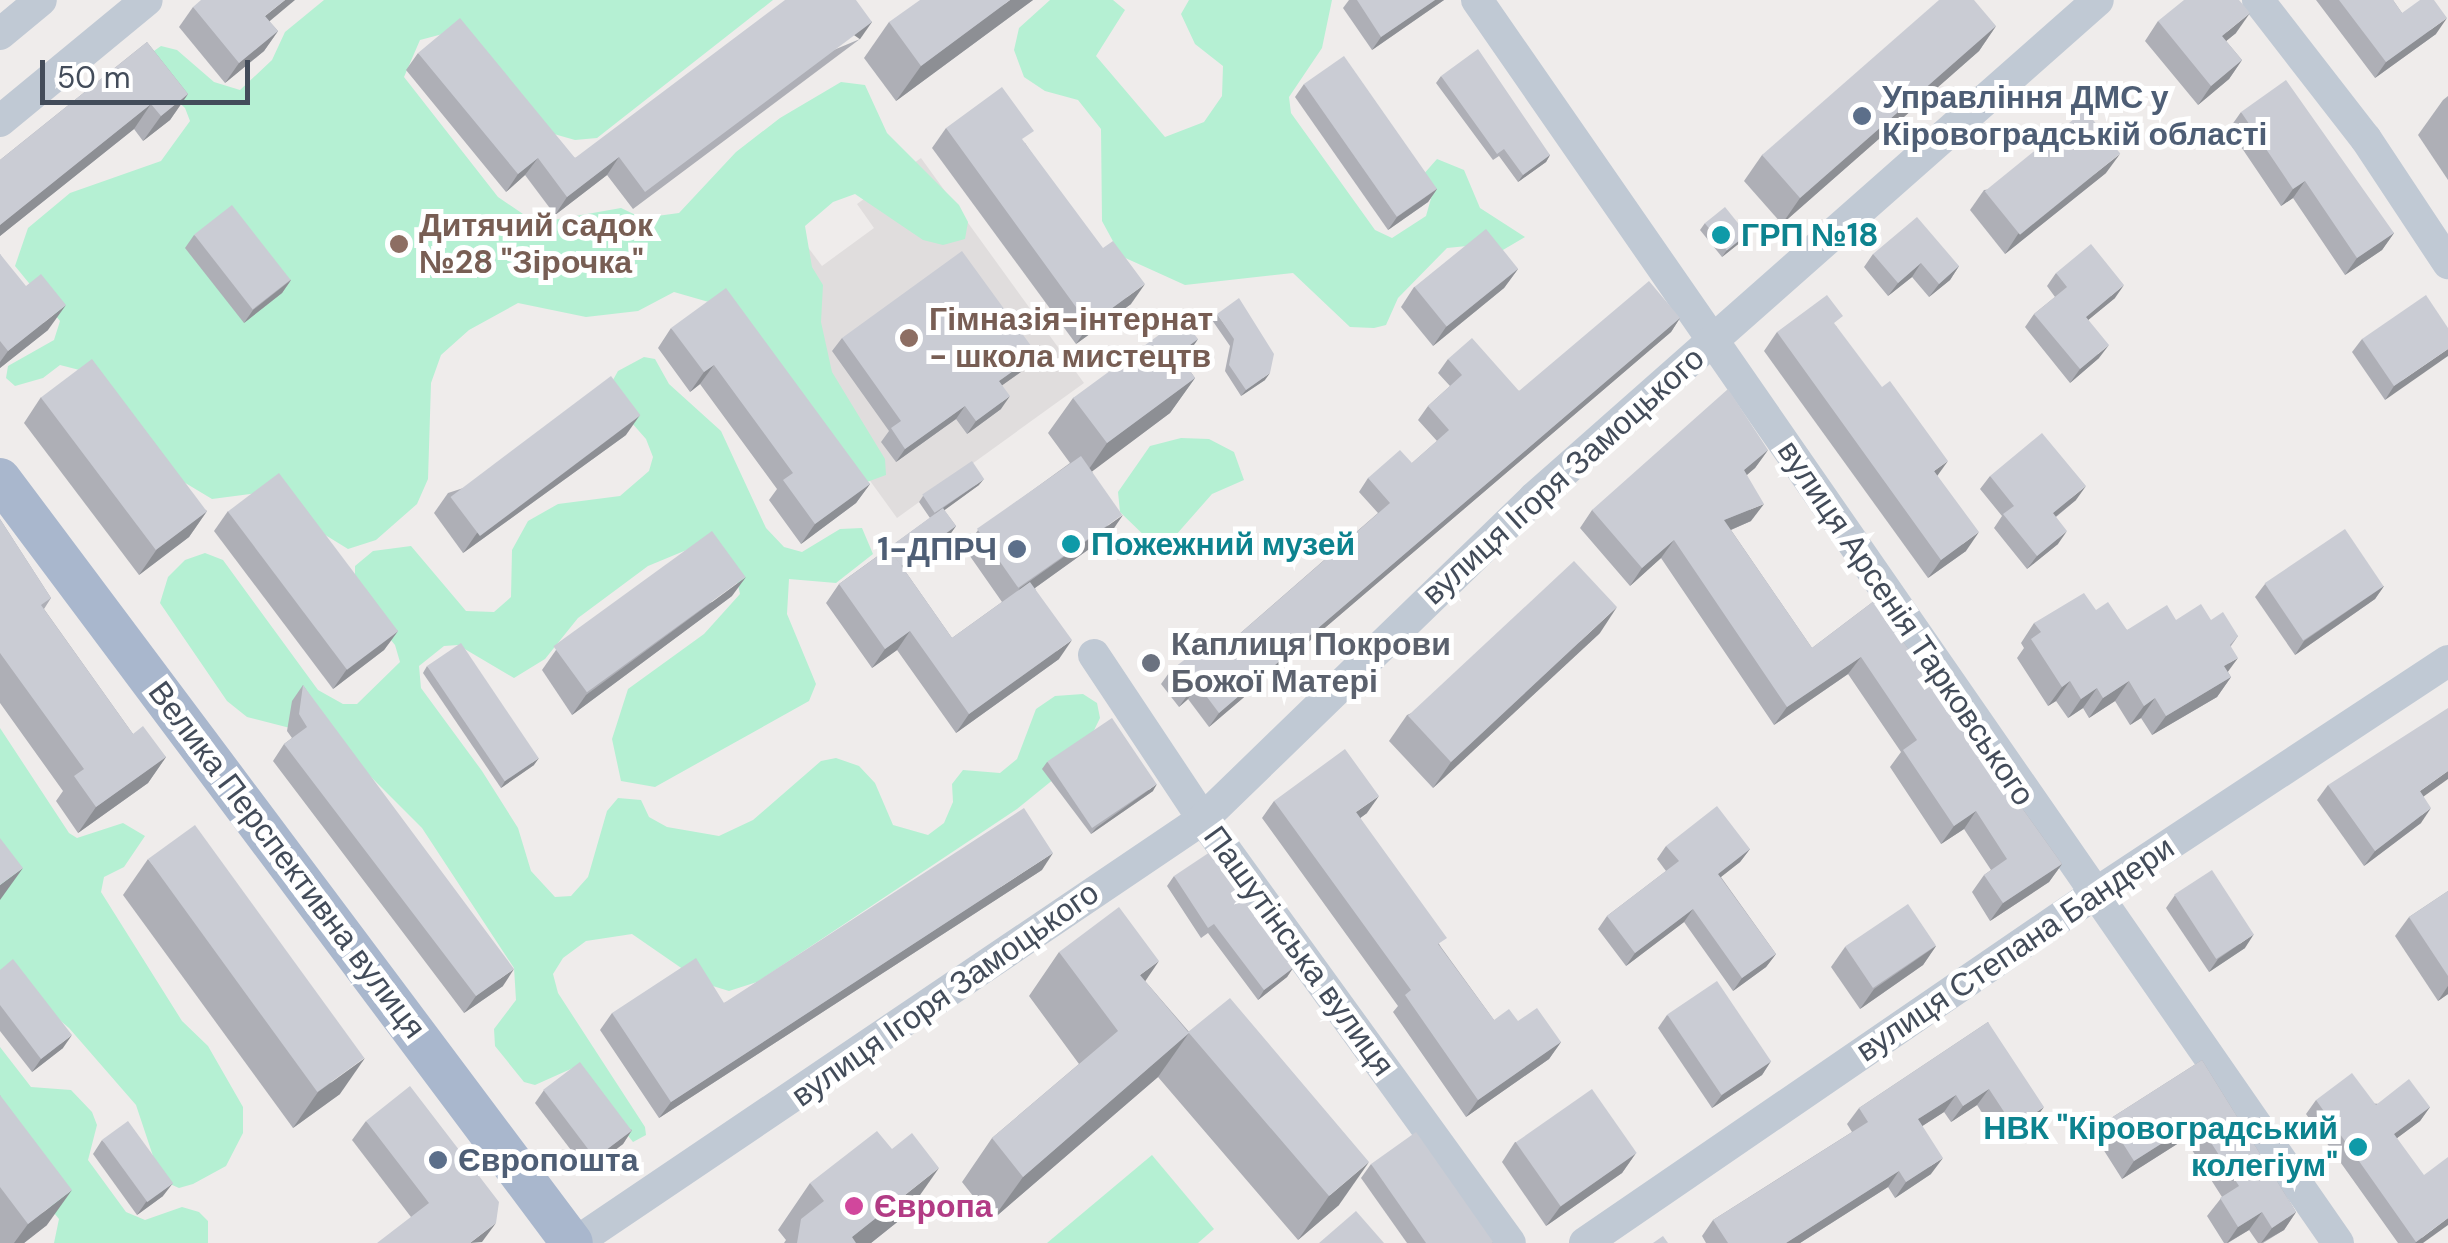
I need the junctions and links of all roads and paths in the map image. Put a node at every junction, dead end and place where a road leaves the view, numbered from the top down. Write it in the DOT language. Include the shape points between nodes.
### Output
graph roads {
  1 [pos="41,0"];
  2 [pos="147,0"];
  3 [pos="1477,0"];
  4 [pos="2098,0"];
  5 [pos="2258,0"];
  6 [pos="0,34"];
  7 [pos="0,121"];
  8 [pos="2448,263"];
  9 [pos="1712,340"];
  10 [pos="0,479"];
  11 [pos="1094,655"];
  12 [pos="2448,661"];
  13 [pos="1203,819"];
  14 [pos="2092,894"];
  15 [pos="574,1243"];
  16 [pos="1510,1243"];
  17 [pos="1585,1243"];
  18 [pos="2338,1243"];
  1 -- 6 [label="street"];
  2 -- 7 [label="street"];
  3 -- 9 [label="street, вулиця Арсенія Тарковського"];
  4 -- 9 [label="street, вулиця Ігоря Замоцького"];
  5 -- 8 [label="street" via="2366,138"];
  9 -- 13 [label="street, вулиця Ігоря Замоцького" via="1521,510"];
  9 -- 14 [label="street, вулиця Арсенія Тарковського"];
  10 -- 15 [label="main road, Велика Перспективна вулиця"];
  11 -- 13 [label="street, Пашутінська вулиця"];
  12 -- 14 [label="street, вулиця Степана Бандери"];
  13 -- 15 [label="street, вулиця Ігоря Замоцького"];
  13 -- 16 [label="street, Пашутінська вулиця"];
  14 -- 17 [label="street, вулиця Степана Бандери"];
  14 -- 18 [label="street, вулиця Арсенія Тарковського"];
}
